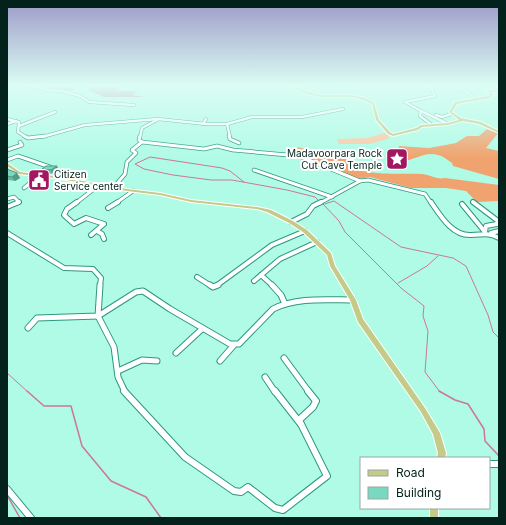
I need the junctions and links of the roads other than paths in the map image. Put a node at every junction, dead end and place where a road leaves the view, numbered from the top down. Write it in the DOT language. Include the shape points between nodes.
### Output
graph roads {
  1 [pos="336,110"];
  2 [pos="375,110"];
  3 [pos="418,110"];
  4 [pos="452,110"];
  5 [pos="421,111"];
  6 [pos="55,112"];
  7 [pos="452,114"];
  8 [pos="436,115"];
  9 [pos="7,119"];
  10 [pos="158,119"];
  11 [pos="206,119"];
  12 [pos="462,120"];
  13 [pos="16,121"];
  14 [pos="7,124"];
  15 [pos="203,124"];
  16 [pos="227,124"];
  17 [pos="448,124"];
  18 [pos="432,125"];
  19 [pos="19,126"];
  20 [pos="499,132"];
  21 [pos="20,142"];
  22 [pos="142,142"];
  23 [pos="239,143"];
  24 [pos="7,150"];
  25 [pos="7,160"];
  26 [pos="7,164"];
  27 [pos="51,168"];
  28 [pos="13,169"];
  29 [pos="254,170"];
  30 [pos="7,171"];
  31 [pos="39,176"];
  32 [pos="360,181"];
  33 [pos="99,185"];
  34 [pos="114,187"];
  35 [pos="24,188"];
  36 [pos="133,191"];
  37 [pos="332,197"];
  38 [pos="7,199"];
  39 [pos="473,202"];
  40 [pos="462,204"];
  41 [pos="7,207"];
  42 [pos="108,208"];
  43 [pos="292,222"];
  44 [pos="97,230"];
  45 [pos="499,231"];
  46 [pos="305,232"];
  47 [pos="485,232"];
  48 [pos="7,233"];
  49 [pos="490,233"];
  50 [pos="90,235"];
  51 [pos="499,238"];
  52 [pos="104,239"];
  53 [pos="317,242"];
  54 [pos="261,275"];
  55 [pos="197,277"];
  56 [pos="254,281"];
  57 [pos="353,300"];
  58 [pos="285,304"];
  59 [pos="98,316"];
  60 [pos="28,328"];
  61 [pos="202,328"];
  62 [pos="234,345"];
  63 [pos="176,353"];
  64 [pos="284,358"];
  65 [pos="157,361"];
  66 [pos="220,361"];
  67 [pos="118,371"];
  68 [pos="266,377"];
  69 [pos="300,424"];
  70 [pos="442,457"];
  71 [pos="7,489"];
  72 [pos="31,518"];
  1 -- 16 [label="street" via="302,117 252,117"];
  2 -- 18 [label="main road" via="378,120 393,135"];
  3 -- 5 [label="street"];
  4 -- 7 [label="main road"];
  5 -- 17 [label="street"];
  5 -- 18 [label="street" via="420,116"];
  6 -- 19 [label="street"];
  7 -- 8 [label="street" via="442,117"];
  7 -- 12 [label="main road"];
  9 -- 13 [label="street"];
  10 -- 15 [label="street"];
  10 -- 19 [label="street" via="85,125 35,138 28,138 18,132"];
  10 -- 22 [label="street" via="142,128 139,140"];
  11 -- 15 [label="street"];
  12 -- 17 [label="main road"];
  12 -- 20 [label="main road" via="480,123"];
  13 -- 14 [label="street"];
  13 -- 19 [label="street" via="19,122"];
  15 -- 16 [label="street"];
  16 -- 23 [label="street" via="230,139"];
  17 -- 18 [label="main road"];
  21 -- 24 [label="street" via="22,145"];
  22 -- 32 [label="street" via="204,149 217,146 233,150 299,156"];
  22 -- 34 [label="street" via="132,150 136,153 127,162 125,174"];
  25 -- 27 [label="street" via="18,156"];
  26 -- 28 [label="main road"];
  28 -- 30 [label="street"];
  28 -- 31 [label="main road" via="19,173"];
  29 -- 37 [label="street"];
  31 -- 33 [label="main road"];
  31 -- 35 [label="street"];
  32 -- 37 [label="street"];
  32 -- 47 [label="street" via="374,180 426,194 456,231 468,235"];
  33 -- 34 [label="main road"];
  33 -- 44 [label="street" via="67,209 64,215 74,224 86,218 104,224"];
  34 -- 36 [label="main road"];
  36 -- 42 [label="street"];
  36 -- 43 [label="main road" via="191,201 257,208"];
  37 -- 43 [label="street"];
  38 -- 41 [label="street" via="14,197 19,202"];
  39 -- 47 [label="street" via="498,221 497,224 486,226"];
  40 -- 47 [label="street"];
  43 -- 46 [label="main road"];
  44 -- 50 [label="street"];
  44 -- 52 [label="street"];
  45 -- 49 [label="street"];
  46 -- 53 [label="main road"];
  46 -- 55 [label="street" via="272,245 213,287"];
  47 -- 49 [label="street"];
  48 -- 59 [label="street" via="64,268 96,270 102,278"];
  49 -- 51 [label="street"];
  53 -- 54 [label="street" via="280,259"];
  53 -- 57 [label="main road" via="329,254 333,266"];
  54 -- 56 [label="street"];
  54 -- 58 [label="street" via="278,291"];
  57 -- 58 [label="street"];
  57 -- 70 [label="main road" via="360,320 430,422 440,442"];
  58 -- 62 [label="street" via="273,309 239,344"];
  59 -- 60 [label="street" via="37,318"];
  59 -- 61 [label="street" via="136,292 143,291"];
  59 -- 67 [label="street" via="114,347"];
  61 -- 62 [label="street"];
  61 -- 63 [label="street"];
  62 -- 66 [label="street"];
  64 -- 69 [label="street" via="316,401 315,406 301,417"];
  65 -- 67 [label="street" via="140,360"];
  67 -- 69 [label="street" via="122,388 129,397 185,457 234,491 243,491 248,487 275,508 283,510 327,476"];
  68 -- 69 [label="street"];
  71 -- 72 [label="street"];
}
